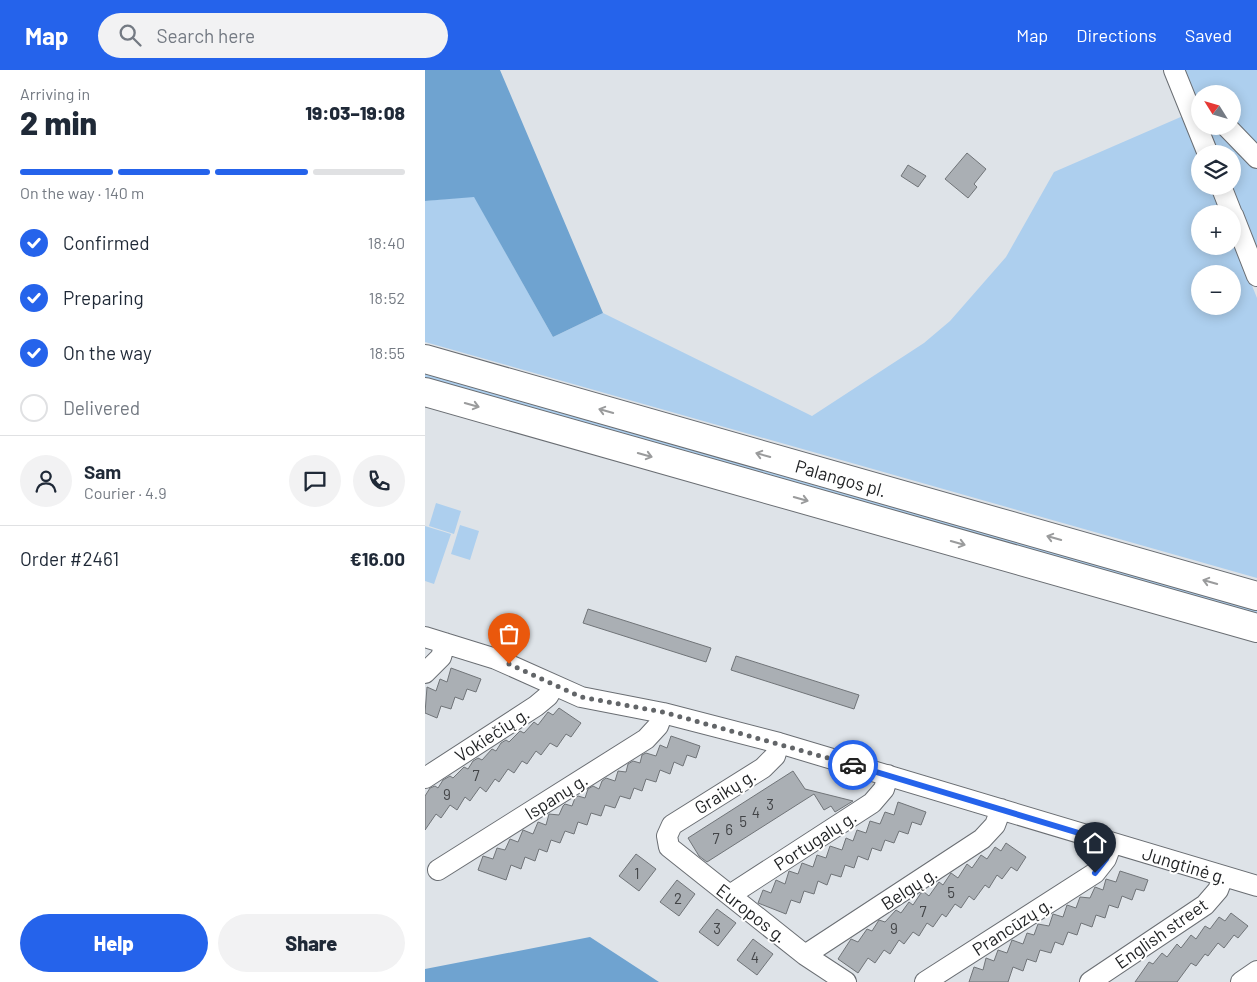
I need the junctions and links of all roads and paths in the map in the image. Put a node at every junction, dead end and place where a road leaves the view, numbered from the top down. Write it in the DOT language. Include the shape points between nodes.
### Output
graph roads {
  1 [pos="1174,70"];
  2 [pos="1191,107"];
  3 [pos="1235,135"];
  4 [pos="1257,158"];
  5 [pos="1241,236"];
  6 [pos="1257,276"];
  7 [pos="425,360"];
  8 [pos="425,392"];
  9 [pos="1257,596"];
  10 [pos="1257,628"];
  11 [pos="425,638"];
  12 [pos="445,644"];
  13 [pos="425,672"];
  14 [pos="554,686"];
  15 [pos="663,712"];
  16 [pos="779,743"];
  17 [pos="888,775"];
  18 [pos="425,778"];
  19 [pos="1001,809"];
  20 [pos="667,836"];
  21 [pos="1112,843"];
  22 [pos="438,870"];
  23 [pos="1223,877"];
  24 [pos="1257,886"];
  25 [pos="730,895"];
  26 [pos="805,955"];
  27 [pos="1257,971"];
  28 [pos="846,982"];
  29 [pos="925,982"];
  30 [pos="1090,982"];
  31 [pos="1241,982"];
  1 -- 2 [label="street"];
  3 -- 4 [label="street"];
  5 -- 6 [label="street"];
  9 -- 7 [label="highway, Palangos pl., one-way"];
  8 -- 10 [label="highway, Palangos pl., one-way"];
  11 -- 12 [label="street, Jungtinė g."];
  12 -- 13 [label="street" via="441,657"];
  12 -- 14 [label="street, Jungtinė g." via="496,659"];
  14 -- 15 [label="street, Jungtinė g." via="581,697"];
  14 -- 18 [label="street, Vokiečių g." via="536,706"];
  15 -- 16 [label="street, Jungtinė g."];
  15 -- 22 [label="street, Ispanų g." via="658,726 646,739"];
  16 -- 17 [label="street, Jungtinė g."];
  16 -- 20 [label="street, Graikų g." via="775,756 763,768 681,818 672,825"];
  17 -- 19 [label="street, Jungtinė g."];
  17 -- 25 [label="street, Portugalų g." via="884,789 872,803"];
  19 -- 21 [label="street, Jungtinė g."];
  19 -- 26 [label="street, Belgų g." via="995,825 983,839"];
  20 -- 25 [label="street, Europos g." via="669,847"];
  21 -- 23 [label="street, Jungtinė g."];
  21 -- 29 [label="street, Prancūzų g." via="1106,859 1095,873"];
  23 -- 24 [label="street, Jungtinė g."];
  23 -- 30 [label="street, English street" via="1218,890 1205,905"];
  25 -- 26 [label="street, Europos g."];
  26 -- 28 [label="street, Europos g."];
  27 -- 31 [label="street"];
}
